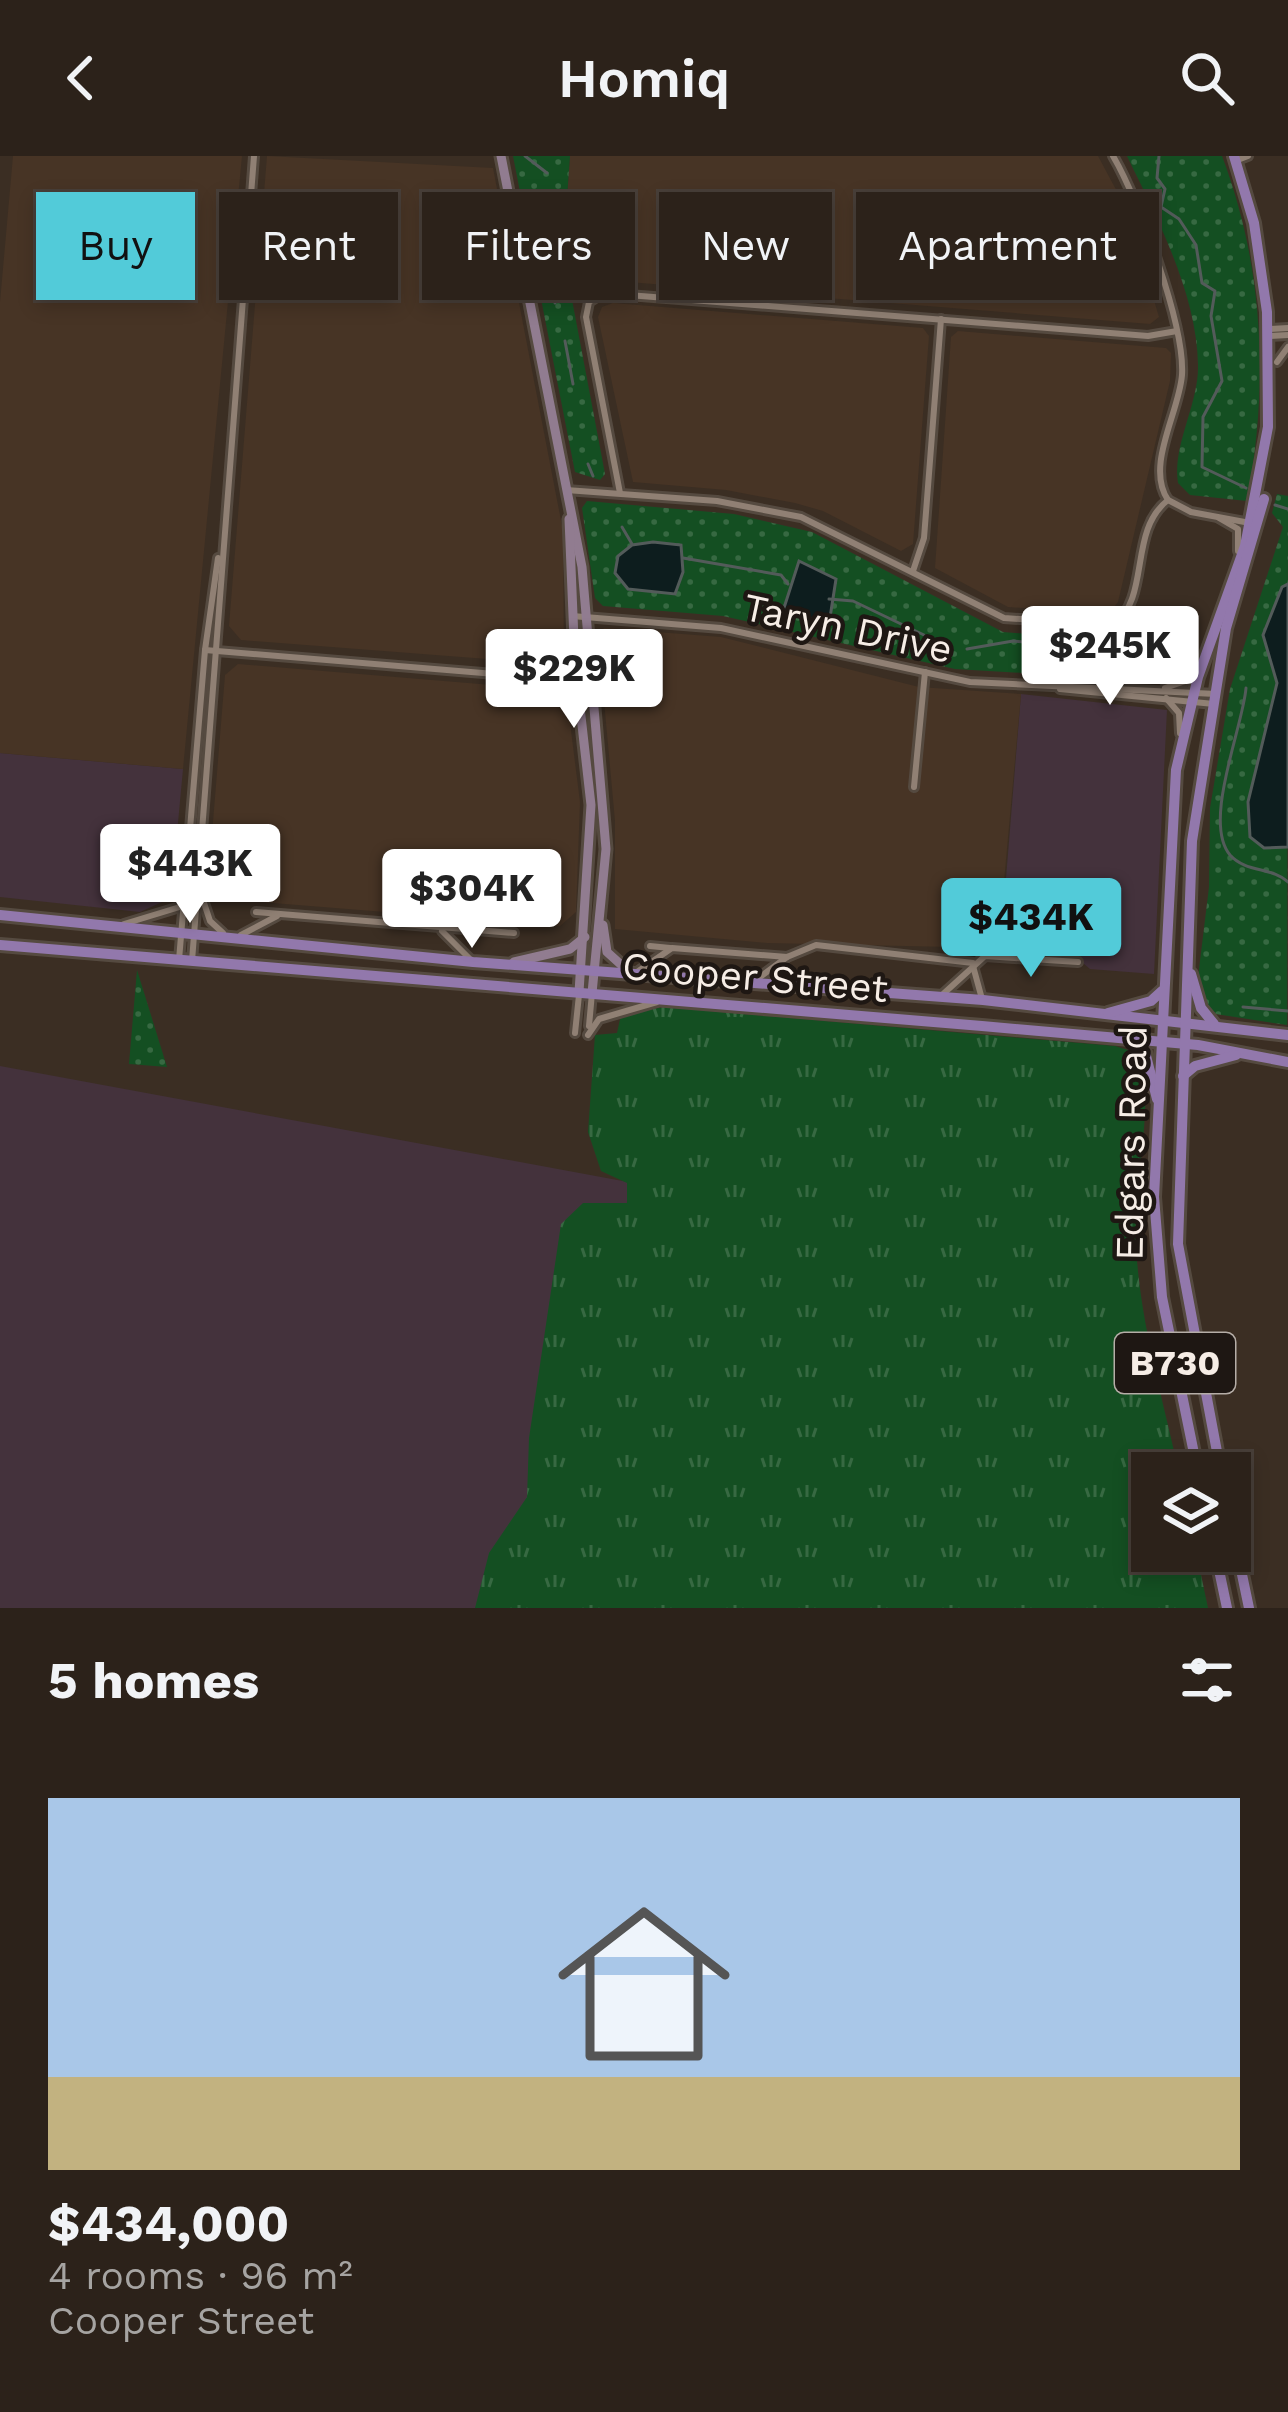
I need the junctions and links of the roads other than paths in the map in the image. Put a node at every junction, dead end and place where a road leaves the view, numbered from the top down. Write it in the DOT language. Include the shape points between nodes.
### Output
graph roads {
  1 [pos="254,156"];
  2 [pos="501,156"];
  3 [pos="1113,156"];
  4 [pos="1239,158"];
  5 [pos="941,319"];
  6 [pos="1177,331"];
  7 [pos="1277,332"];
  8 [pos="1288,346"];
  9 [pos="1277,362"];
  10 [pos="566,490"];
  11 [pos="620,493"];
  12 [pos="1168,500"];
  13 [pos="1220,518"];
  14 [pos="1254,525"];
  15 [pos="223,530"];
  16 [pos="913,571"];
  17 [pos="572,616"];
  18 [pos="586,616"];
  19 [pos="1216,629"];
  20 [pos="205,650"];
  21 [pos="218,651"];
  22 [pos="925,672"];
  23 [pos="1198,677"];
  24 [pos="576,682"];
  25 [pos="592,682"];
  26 [pos="1027,685"];
  27 [pos="1161,689"];
  28 [pos="1193,697"];
  29 [pos="1166,698"];
  30 [pos="1217,699"];
  31 [pos="1180,748"];
  32 [pos="914,787"];
  33 [pos="604,803"];
  34 [pos="591,806"];
  35 [pos="198,885"];
  36 [pos="602,902"];
  37 [pos="184,906"];
  38 [pos="256,913"];
  39 [pos="278,914"];
  40 [pos="0,915"];
  41 [pos="115,926"];
  42 [pos="434,928"];
  43 [pos="188,932"];
  44 [pos="514,934"];
  45 [pos="232,936"];
  46 [pos="585,938"];
  47 [pos="0,944"];
  48 [pos="650,946"];
  49 [pos="672,948"];
  50 [pos="787,957"];
  51 [pos="185,960"];
  52 [pos="473,962"];
  53 [pos="1078,962"];
  54 [pos="974,963"];
  55 [pos="1187,963"];
  56 [pos="503,964"];
  57 [pos="588,969"];
  58 [pos="633,971"];
  59 [pos="752,982"];
  60 [pos="1163,990"];
  61 [pos="586,993"];
  62 [pos="938,996"];
  63 [pos="670,1000"];
  64 [pos="983,1000"];
  65 [pos="1099,1015"];
  66 [pos="1162,1021"];
  67 [pos="1186,1021"];
  68 [pos="1214,1024"];
  69 [pos="574,1033"];
  70 [pos="1288,1035"];
  71 [pos="1130,1040"];
  72 [pos="1163,1044"];
  73 [pos="1185,1044"];
  74 [pos="1245,1053"];
  75 [pos="1288,1062"];
  76 [pos="1184,1076"];
  77 [pos="1161,1114"];
  78 [pos="1208,1412"];
  79 [pos="1186,1415"];
  80 [pos="1194,1452"];
  81 [pos="1217,1452"];
  82 [pos="1219,1572"];
  83 [pos="1242,1572"];
  84 [pos="1227,1608"];
  85 [pos="1250,1608"];
  1 -- 15 [label="street"];
  2 -- 10 [label="street"];
  3 -- 6 [label="street"];
  4 -- 7 [label="main road, Edgars Road"];
  5 -- 6 [label="street" via="1148,336"];
  5 -- 11 [label="street" via="598,294 586,317"];
  5 -- 16 [label="street" via="924,538"];
  6 -- 12 [label="street" via="1182,377 1159,479"];
  7 -- 9 [label="main road, Edgars Road"];
  7 -- 14 [label="main road, Edgars Road"];
  8 -- 9 [label="street"];
  9 -- 14 [label="main road, Edgars Road" via="1275,426"];
  10 -- 11 [label="street"];
  10 -- 17 [label="street"];
  10 -- 18 [label="street"];
  11 -- 16 [label="street" via="801,517"];
  12 -- 13 [label="street"];
  12 -- 16 [label="street" via="1150,519 1128,606 1115,624 1004,618"];
  13 -- 14 [label="street"];
  13 -- 19 [label="street" via="1240,539"];
  14 -- 19 [label="main road, Edgars Road"];
  14 -- 30 [label="main road, Edgars Road"];
  15 -- 20 [label="street"];
  15 -- 21 [label="street"];
  17 -- 18 [label="street, Taryn Drive"];
  17 -- 24 [label="street"];
  18 -- 22 [label="street, Taryn Drive" via="721,628"];
  18 -- 25 [label="street"];
  19 -- 23 [label="main road, Edgars Road"];
  20 -- 21 [label="street"];
  20 -- 37 [label="street"];
  21 -- 24 [label="street"];
  21 -- 35 [label="street"];
  22 -- 26 [label="street, Taryn Drive"];
  22 -- 32 [label="street"];
  23 -- 27 [label="street"];
  23 -- 28 [label="main road, Edgars Road"];
  24 -- 25 [label="street"];
  24 -- 34 [label="street"];
  25 -- 33 [label="street"];
  26 -- 27 [label="street, Taryn Drive"];
  26 -- 29 [label="street, Taryn Drive"];
  27 -- 28 [label="street, Taryn Drive"];
  28 -- 29 [label="street, Taryn Drive"];
  28 -- 30 [label="street, Taryn Drive"];
  28 -- 31 [label="main road, Edgars Road"];
  29 -- 31 [label="street" via="1179,713"];
  30 -- 55 [label="main road, Edgars Road" via="1192,841"];
  31 -- 60 [label="main road, Edgars Road"];
  33 -- 34 [label="street"];
  33 -- 36 [label="street"];
  34 -- 46 [label="street"];
  35 -- 43 [label="street"];
  35 -- 45 [label="street" via="210,921"];
  36 -- 57 [label="street"];
  36 -- 58 [label="street" via="607,952"];
  37 -- 41 [label="street"];
  37 -- 43 [label="street"];
  38 -- 39 [label="street"];
  39 -- 42 [label="street"];
  39 -- 45 [label="street"];
  40 -- 41 [label="main road, Cooper Street"];
  41 -- 43 [label="main road, Cooper Street"];
  42 -- 44 [label="street"];
  42 -- 52 [label="street"];
  43 -- 45 [label="main road, Cooper Street"];
  43 -- 51 [label="street"];
  45 -- 52 [label="main road, Cooper Street"];
  46 -- 56 [label="street"];
  46 -- 57 [label="street"];
  47 -- 51 [label="main road, Cooper Street"];
  48 -- 49 [label="street, Cooper Street"];
  49 -- 50 [label="street, Cooper Street"];
  49 -- 58 [label="street, Cooper Street"];
  50 -- 54 [label="street, Cooper Street" via="816,945"];
  50 -- 59 [label="street, Cooper Street"];
  51 -- 61 [label="main road, Cooper Street"];
  52 -- 56 [label="main road, Cooper Street"];
  53 -- 54 [label="street, Cooper Street" via="990,956"];
  54 -- 62 [label="street, Cooper Street"];
  54 -- 64 [label="street"];
  55 -- 67 [label="main road, Edgars Road"];
  55 -- 68 [label="main road"];
  56 -- 57 [label="main road, Cooper Street"];
  57 -- 58 [label="main road, Cooper Street"];
  57 -- 61 [label="street"];
  58 -- 59 [label="main road, Cooper Street"];
  59 -- 62 [label="main road, Cooper Street"];
  60 -- 65 [label="main road"];
  60 -- 66 [label="main road, Edgars Road"];
  61 -- 63 [label="main road, Cooper Street"];
  61 -- 63 [label="street" via="588,1035 599,1018"];
  61 -- 69 [label="street"];
  62 -- 64 [label="main road, Cooper Street"];
  63 -- 71 [label="main road, Cooper Street"];
  64 -- 65 [label="main road, Cooper Street"];
  65 -- 66 [label="main road, Cooper Street"];
  66 -- 67 [label="main road, Cooper Street"];
  66 -- 72 [label="main road, Edgars Road / B730"];
  67 -- 68 [label="main road, Cooper Street"];
  67 -- 73 [label="main road, Edgars Road / B730"];
  68 -- 70 [label="main road, Cooper Street"];
  71 -- 72 [label="main road, Cooper Street"];
  71 -- 77 [label="main road" via="1145,1052"];
  72 -- 73 [label="main road, Cooper Street"];
  72 -- 77 [label="main road, Edgars Road / B730"];
  73 -- 74 [label="main road, Cooper Street"];
  73 -- 76 [label="main road, Edgars Road / B730"];
  74 -- 75 [label="main road, Cooper Street"];
  74 -- 76 [label="main road"];
  76 -- 78 [label="main road, Edgars Road / B730" via="1180,1260"];
  77 -- 79 [label="main road, Edgars Road / B730" via="1156,1251"];
  78 -- 79 [label="main road"];
  78 -- 81 [label="main road, Edgars Road / B730"];
  79 -- 80 [label="main road, Edgars Road / B730"];
  82 -- 84 [label="main road"];
  83 -- 85 [label="main road"];
}
